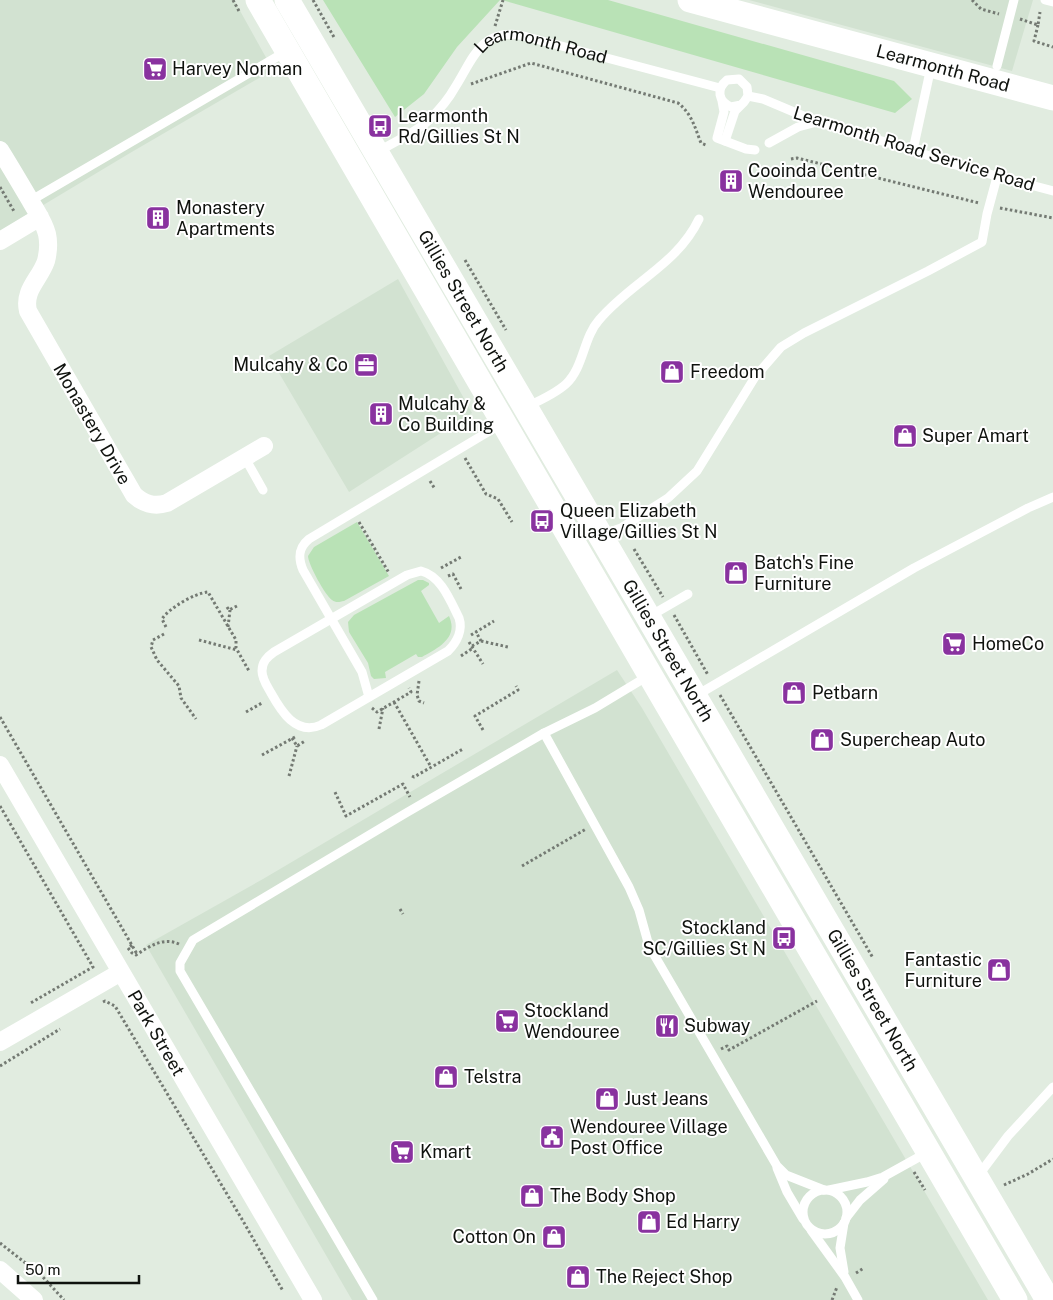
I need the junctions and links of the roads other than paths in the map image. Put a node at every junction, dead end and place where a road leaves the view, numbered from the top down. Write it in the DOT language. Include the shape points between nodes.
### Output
graph roads {
  1 [pos="258,0"];
  2 [pos="287,0"];
  3 [pos="691,0"];
  4 [pos="749,0"];
  5 [pos="1014,0"];
  6 [pos="1045,0"];
  7 [pos="1053,2"];
  8 [pos="288,51"];
  9 [pos="933,58"];
  10 [pos="995,74"];
  11 [pos="1053,82"];
  12 [pos="720,88"];
  13 [pos="748,96"];
  14 [pos="1053,98"];
  15 [pos="722,101"];
  16 [pos="741,105"];
  17 [pos="817,122"];
  18 [pos="725,141"];
  19 [pos="769,143"];
  20 [pos="0,150"];
  21 [pos="755,150"];
  22 [pos="912,150"];
  23 [pos="365,160"];
  24 [pos="997,177"];
  25 [pos="1053,191"];
  26 [pos="30,200"];
  27 [pos="40,217"];
  28 [pos="699,219"];
  29 [pos="0,241"];
  30 [pos="526,408"];
  31 [pos="503,423"];
  32 [pos="264,446"];
  33 [pos="245,458"];
  34 [pos="263,490"];
  35 [pos="1053,497"];
  36 [pos="601,535"];
  37 [pos="688,594"];
  38 [pos="648,617"];
  39 [pos="331,619"];
  40 [pos="674,661"];
  41 [pos="650,675"];
  42 [pos="695,696"];
  43 [pos="369,697"];
  44 [pos="544,733"];
  45 [pos="0,765"];
  46 [pos="121,972"];
  47 [pos="0,1042"];
  48 [pos="1053,1087"];
  49 [pos="952,1138"];
  50 [pos="928,1152"];
  51 [pos="776,1166"];
  52 [pos="899,1169"];
  53 [pos="981,1186"];
  54 [pos="826,1190"];
  55 [pos="845,1220"];
  56 [pos="808,1226"];
  57 [pos="0,1270"];
  58 [pos="846,1279"];
  59 [pos="34,1300"];
  60 [pos="313,1300"];
  61 [pos="373,1300"];
  62 [pos="858,1300"];
  63 [pos="1015,1300"];
  64 [pos="1048,1300"];
  1 -- 8 [label="main road, Gillies Street North"];
  2 -- 23 [label="main road, Gillies Street North"];
  3 -- 9 [label="main road, Learmonth Road"];
  4 -- 9 [label="main road, Learmonth Road"];
  5 -- 10 [label="lane"];
  6 -- 7 [label="lane"];
  8 -- 23 [label="main road, Gillies Street North"];
  8 -- 26 [label="lane"];
  9 -- 10 [label="main road, Learmonth Road"];
  9 -- 22 [label="lane, Learmonth Road Service Road"];
  10 -- 11 [label="main road, Learmonth Road"];
  10 -- 14 [label="main road, Learmonth Road"];
  12 -- 13 [label="lane" via="727,80 739,79 747,87"];
  12 -- 15 [label="lane"];
  12 -- 23 [label="lane, Learmonth Road" via="520,35 504,35 491,39 476,51 449,98 429,120"];
  13 -- 16 [label="lane"];
  13 -- 17 [label="lane, Learmonth Road Service Road"];
  15 -- 16 [label="lane" via="731,107"];
  15 -- 18 [label="lane" via="724,112 717,138"];
  16 -- 18 [label="lane" via="735,110"];
  17 -- 19 [label="lane" via="798,127"];
  17 -- 22 [label="lane, Learmonth Road Service Road"];
  18 -- 21 [label="lane"];
  20 -- 26 [label="street, Monastery Drive"];
  22 -- 24 [label="lane, Learmonth Road Service Road"];
  23 -- 30 [label="main road, Gillies Street North"];
  23 -- 31 [label="main road, Gillies Street North"];
  24 -- 25 [label="lane, Learmonth Road Service Road"];
  24 -- 36 [label="lane" via="982,242 781,347 755,377 696,471 661,503 621,528"];
  26 -- 27 [label="street, Monastery Drive"];
  27 -- 29 [label="street"];
  27 -- 33 [label="street, Monastery Drive" via="47,234 48,249 43,269 28,292 28,311 134,495 146,503 164,504"];
  28 -- 30 [label="lane" via="689,239 672,258 599,320 570,379"];
  30 -- 36 [label="main road, Gillies Street North"];
  31 -- 39 [label="lane" via="305,542 300,554 301,564"];
  31 -- 41 [label="main road, Gillies Street North"];
  32 -- 33 [label="street, Monastery Drive"];
  33 -- 34 [label="lane"];
  35 -- 42 [label="lane" via="914,568"];
  36 -- 38 [label="main road, Gillies Street North"];
  37 -- 38 [label="lane"];
  38 -- 40 [label="main road, Gillies Street North"];
  39 -- 43 [label="lane" via="362,672"];
  39 -- 43 [label="lane" via="267,657 262,671 264,682 284,714 298,726 308,729"];
  39 -- 43 [label="lane" via="418,571 437,579 459,618 460,632 448,651"];
  40 -- 41 [label="main road"];
  40 -- 42 [label="main road, Gillies Street North"];
  41 -- 44 [label="lane" via="595,708"];
  41 -- 50 [label="main road, Gillies Street North"];
  42 -- 49 [label="main road, Gillies Street North"];
  44 -- 51 [label="lane" via="634,899 650,946"];
  44 -- 61 [label="lane" via="191,941 180,963 180,971"];
  45 -- 46 [label="street, Park Street"];
  46 -- 47 [label="street"];
  46 -- 60 [label="street, Park Street"];
  48 -- 53 [label="lane" via="1008,1136"];
  49 -- 50 [label="main road"];
  49 -- 53 [label="main road, Gillies Street North"];
  50 -- 52 [label="lane"];
  50 -- 63 [label="main road, Gillies Street North"];
  51 -- 54 [label="lane" via="786,1175"];
  51 -- 56 [label="lane" via="787,1192"];
  52 -- 54 [label="lane" via="867,1182"];
  52 -- 55 [label="lane" via="866,1195"];
  53 -- 64 [label="main road, Gillies Street North"];
  54 -- 55 [label="lane" via="844,1200 847,1209"];
  54 -- 56 [label="lane" via="811,1195 805,1202 803,1211"];
  55 -- 56 [label="lane" via="839,1229 826,1234 817,1233"];
  55 -- 58 [label="lane" via="840,1248"];
  56 -- 58 [label="lane"];
  57 -- 59 [label="street"];
  58 -- 62 [label="lane"];
}
